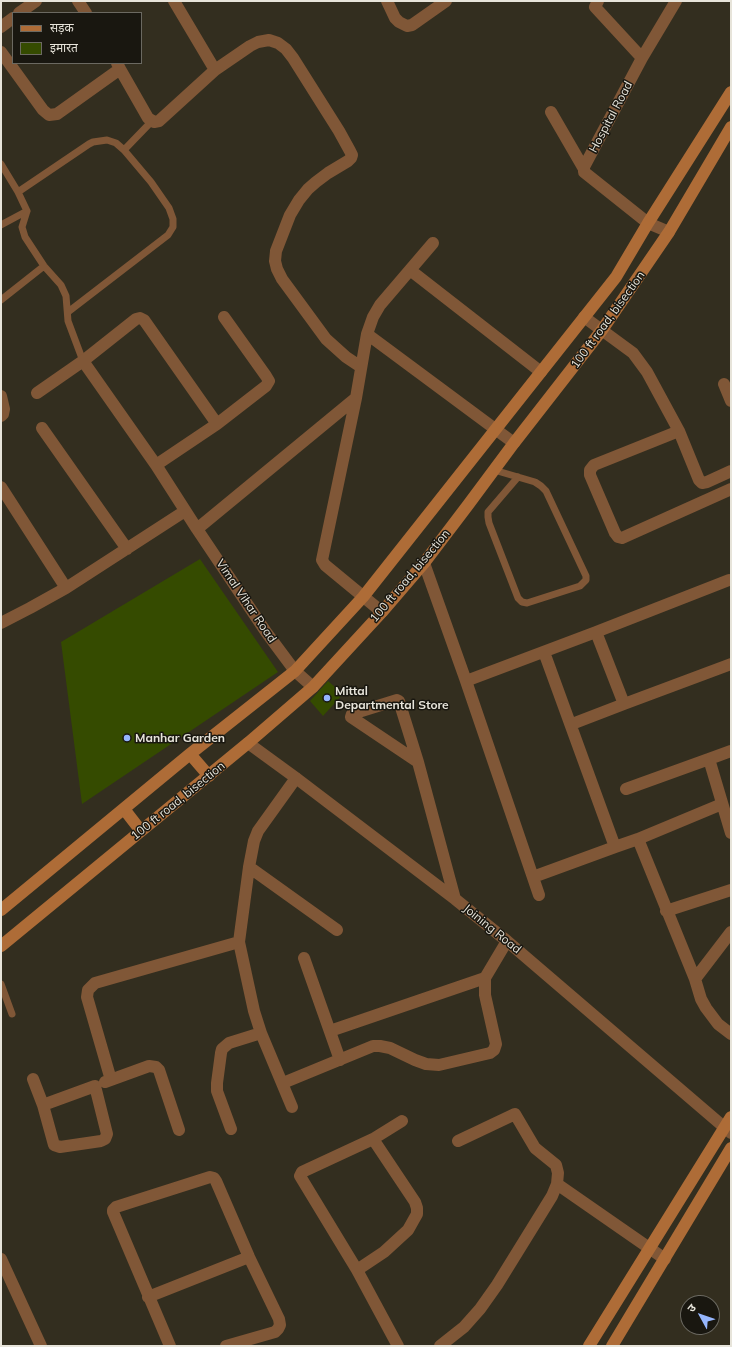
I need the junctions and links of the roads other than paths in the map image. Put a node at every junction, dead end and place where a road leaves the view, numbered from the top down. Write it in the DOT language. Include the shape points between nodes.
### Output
graph roads {
  1 [pos="36,1"];
  2 [pos="78,1"];
  3 [pos="174,1"];
  4 [pos="387,1"];
  5 [pos="446,1"];
  6 [pos="676,1"];
  7 [pos="594,3"];
  8 [pos="20,12"];
  9 [pos="85,12"];
  10 [pos="12,19"];
  11 [pos="1,26"];
  12 [pos="1,52"];
  13 [pos="642,58"];
  14 [pos="118,66"];
  15 [pos="215,70"];
  16 [pos="731,92"];
  17 [pos="551,112"];
  18 [pos="152,121"];
  19 [pos="731,127"];
  20 [pos="124,150"];
  21 [pos="1,164"];
  22 [pos="584,169"];
  23 [pos="18,192"];
  24 [pos="27,211"];
  25 [pos="648,223"];
  26 [pos="1,225"];
  27 [pos="669,232"];
  28 [pos="433,243"];
  29 [pos="44,266"];
  30 [pos="410,270"];
  31 [pos="1,300"];
  32 [pos="68,312"];
  33 [pos="224,317"];
  34 [pos="584,317"];
  35 [pos="602,330"];
  36 [pos="367,334"];
  37 [pos="83,361"];
  38 [pos="361,367"];
  39 [pos="541,372"];
  40 [pos="724,384"];
  41 [pos="37,393"];
  42 [pos="1,396"];
  43 [pos="356,398"];
  44 [pos="731,401"];
  45 [pos="1,416"];
  46 [pos="217,424"];
  47 [pos="42,428"];
  48 [pos="496,429"];
  49 [pos="679,431"];
  50 [pos="514,443"];
  51 [pos="156,465"];
  52 [pos="494,470"];
  53 [pos="731,471"];
  54 [pos="518,477"];
  55 [pos="1,488"];
  56 [pos="731,489"];
  57 [pos="185,511"];
  58 [pos="198,529"];
  59 [pos="127,549"];
  60 [pos="424,563"];
  61 [pos="729,580"];
  62 [pos="66,588"];
  63 [pos="363,597"];
  64 [pos="382,612"];
  65 [pos="1,623"];
  66 [pos="596,632"];
  67 [pos="544,652"];
  68 [pos="731,664"];
  69 [pos="295,671"];
  70 [pos="466,681"];
  71 [pos="314,687"];
  72 [pos="624,704"];
  73 [pos="572,724"];
  74 [pos="248,744"];
  75 [pos="731,751"];
  76 [pos="190,754"];
  77 [pos="709,759"];
  78 [pos="418,762"];
  79 [pos="208,776"];
  80 [pos="296,778"];
  81 [pos="626,789"];
  82 [pos="722,804"];
  83 [pos="124,809"];
  84 [pos="141,831"];
  85 [pos="731,833"];
  86 [pos="638,839"];
  87 [pos="615,847"];
  88 [pos="249,866"];
  89 [pos="533,877"];
  90 [pos="731,890"];
  91 [pos="538,895"];
  92 [pos="455,899"];
  93 [pos="1,910"];
  94 [pos="666,911"];
  95 [pos="337,930"];
  96 [pos="731,932"];
  97 [pos="507,941"];
  98 [pos="239,942"];
  99 [pos="1,946"];
  100 [pos="304,958"];
  101 [pos="485,978"];
  102 [pos="695,979"];
  103 [pos="1,984"];
  104 [pos="12,1014"];
  105 [pos="330,1031"];
  106 [pos="262,1033"];
  107 [pos="731,1034"];
  108 [pos="340,1060"];
  109 [pos="34,1079"];
  110 [pos="111,1080"];
  111 [pos="283,1083"];
  112 [pos="95,1086"];
  113 [pos="43,1105"];
  114 [pos="292,1107"];
  115 [pos="402,1121"];
  116 [pos="729,1126"];
  117 [pos="231,1129"];
  118 [pos="179,1130"];
  119 [pos="373,1139"];
  120 [pos="458,1141"];
  121 [pos="731,1148"];
  122 [pos="557,1184"];
  123 [pos="649,1248"];
  124 [pos="249,1257"];
  125 [pos="1,1259"];
  126 [pos="665,1259"];
  127 [pos="357,1270"];
  128 [pos="148,1297"];
  129 [pos="41,1346"];
  130 [pos="170,1346"];
  131 [pos="226,1346"];
  132 [pos="398,1346"];
  133 [pos="440,1346"];
  134 [pos="589,1346"];
  135 [pos="612,1346"];
  1 -- 8 [label="street"];
  2 -- 9 [label="street"];
  3 -- 15 [label="street"];
  4 -- 5 [label="street" via="395,18 408,26"];
  6 -- 13 [label="street, Hospital Road"];
  7 -- 13 [label="street"];
  10 -- 11 [label="street"];
  12 -- 14 [label="street" via="42,110 49,115 57,114"];
  13 -- 22 [label="street, Hospital Road"];
  14 -- 18 [label="street"];
  15 -- 18 [label="street" via="159,121"];
  15 -- 38 [label="street" via="258,42 269,40 278,43 293,58 352,155 348,161 316,182 299,200 290,215 276,251 275,261 282,279 326,339"];
  16 -- 25 [label="street, 100 ft road, bisection"];
  17 -- 22 [label="street"];
  18 -- 20 [label="lane"];
  19 -- 27 [label="street, 100 ft road, bisection"];
  20 -- 23 [label="lane" via="107,140 93,142"];
  20 -- 32 [label="lane" via="169,208 173,227 168,235"];
  21 -- 23 [label="lane"];
  22 -- 25 [label="street" via="585,174"];
  23 -- 24 [label="lane"];
  24 -- 26 [label="lane"];
  24 -- 29 [label="lane" via="22,227 25,237"];
  25 -- 27 [label="street"];
  25 -- 34 [label="street, 100 ft road, bisection" via="616,277"];
  27 -- 35 [label="street, 100 ft road, bisection"];
  28 -- 30 [label="street"];
  29 -- 31 [label="lane"];
  29 -- 32 [label="lane" via="64,290"];
  30 -- 36 [label="street" via="380,305"];
  30 -- 39 [label="street"];
  32 -- 37 [label="lane" via="68,321"];
  33 -- 46 [label="street" via="269,381"];
  34 -- 35 [label="street"];
  34 -- 39 [label="street, 100 ft road, bisection"];
  35 -- 49 [label="street" via="633,353 647,372"];
  35 -- 50 [label="street, 100 ft road, bisection"];
  36 -- 38 [label="street"];
  36 -- 48 [label="street"];
  37 -- 41 [label="street"];
  37 -- 46 [label="street" via="140,318 144,320"];
  37 -- 51 [label="street, Vimal Vihar Road"];
  38 -- 43 [label="street"];
  39 -- 48 [label="street, 100 ft road, bisection"];
  40 -- 44 [label="street"];
  42 -- 45 [label="street" via="4,409"];
  43 -- 58 [label="street"];
  43 -- 63 [label="street" via="322,560"];
  46 -- 51 [label="street"];
  47 -- 59 [label="street"];
  48 -- 50 [label="street"];
  48 -- 63 [label="street, 100 ft road, bisection"];
  49 -- 53 [label="street" via="702,483"];
  49 -- 56 [label="street" via="594,466 590,470 618,537 622,538"];
  50 -- 52 [label="street, 100 ft road, bisection"];
  51 -- 57 [label="street, Vimal Vihar Road"];
  52 -- 54 [label="lane"];
  52 -- 60 [label="street, 100 ft road, bisection"];
  54 -- 54 [label="lane" via="535,482 546,491 586,576 586,580 580,586 527,603 518,598 488,517 488,512"];
  55 -- 62 [label="street"];
  57 -- 58 [label="street, Vimal Vihar Road"];
  57 -- 59 [label="street"];
  58 -- 69 [label="street, Vimal Vihar Road"];
  59 -- 62 [label="street"];
  60 -- 64 [label="street, 100 ft road, bisection"];
  60 -- 70 [label="street"];
  61 -- 66 [label="street"];
  62 -- 65 [label="street"];
  63 -- 64 [label="street"];
  63 -- 69 [label="street, 100 ft road, bisection"];
  64 -- 71 [label="street, 100 ft road, bisection"];
  66 -- 67 [label="street"];
  66 -- 72 [label="street"];
  67 -- 70 [label="street"];
  67 -- 73 [label="street"];
  68 -- 72 [label="street"];
  69 -- 71 [label="street, Vimal Vihar Road"];
  69 -- 76 [label="street, 100 ft road, bisection"];
  70 -- 89 [label="street"];
  71 -- 74 [label="street, 100 ft road, bisection"];
  72 -- 73 [label="street"];
  73 -- 87 [label="street"];
  74 -- 79 [label="street, 100 ft road, bisection"];
  74 -- 80 [label="street, Joining Road"];
  75 -- 77 [label="street"];
  76 -- 79 [label="street"];
  76 -- 83 [label="street, 100 ft road, bisection"];
  77 -- 81 [label="street"];
  77 -- 82 [label="street"];
  78 -- 78 [label="street" via="351,717 352,714 398,700"];
  78 -- 92 [label="street"];
  79 -- 84 [label="street, 100 ft road, bisection"];
  80 -- 88 [label="street" via="258,831"];
  80 -- 92 [label="street, Joining Road"];
  82 -- 85 [label="street"];
  82 -- 86 [label="street"];
  83 -- 84 [label="street"];
  83 -- 93 [label="street, 100 ft road, bisection"];
  84 -- 99 [label="street, 100 ft road, bisection"];
  86 -- 87 [label="street"];
  86 -- 94 [label="street"];
  87 -- 89 [label="street"];
  88 -- 95 [label="street"];
  88 -- 98 [label="street"];
  89 -- 91 [label="street"];
  90 -- 94 [label="street"];
  92 -- 97 [label="street, Joining Road"];
  94 -- 102 [label="street"];
  96 -- 102 [label="street"];
  97 -- 101 [label="street"];
  97 -- 116 [label="street, Joining Road"];
  98 -- 106 [label="street" via="254,1011"];
  98 -- 110 [label="street" via="95,984 88,990 87,997"];
  100 -- 105 [label="street"];
  101 -- 105 [label="street"];
  101 -- 108 [label="street" via="485,995 496,1044 490,1053 439,1065 415,1060 390,1048 373,1046"];
  102 -- 107 [label="street" via="706,1008 718,1024"];
  103 -- 104 [label="lane"];
  105 -- 108 [label="street"];
  106 -- 111 [label="street"];
  106 -- 117 [label="street" via="229,1043 222,1049 217,1083"];
  108 -- 111 [label="street"];
  109 -- 113 [label="street"];
  110 -- 112 [label="street"];
  110 -- 118 [label="street" via="149,1066 156,1067"];
  111 -- 114 [label="street"];
  112 -- 113 [label="street"];
  112 -- 113 [label="street" via="106,1134 105,1139 101,1141 60,1147 54,1145"];
  115 -- 119 [label="street"];
  116 -- 123 [label="street"];
  119 -- 127 [label="street" via="414,1202 418,1214 408,1230 384,1252"];
  119 -- 127 [label="street" via="302,1172 300,1176"];
  120 -- 122 [label="street" via="515,1114 535,1148 558,1167"];
  121 -- 126 [label="street"];
  122 -- 123 [label="street"];
  122 -- 133 [label="street" via="480,1309 464,1327"];
  123 -- 126 [label="street"];
  123 -- 134 [label="street"];
  124 -- 128 [label="street"];
  124 -- 128 [label="street" via="212,1177 116,1207 113,1212"];
  124 -- 131 [label="street" via="280,1325 274,1332"];
  125 -- 129 [label="street"];
  126 -- 135 [label="street"];
  127 -- 132 [label="street"];
  128 -- 130 [label="street"];
}
